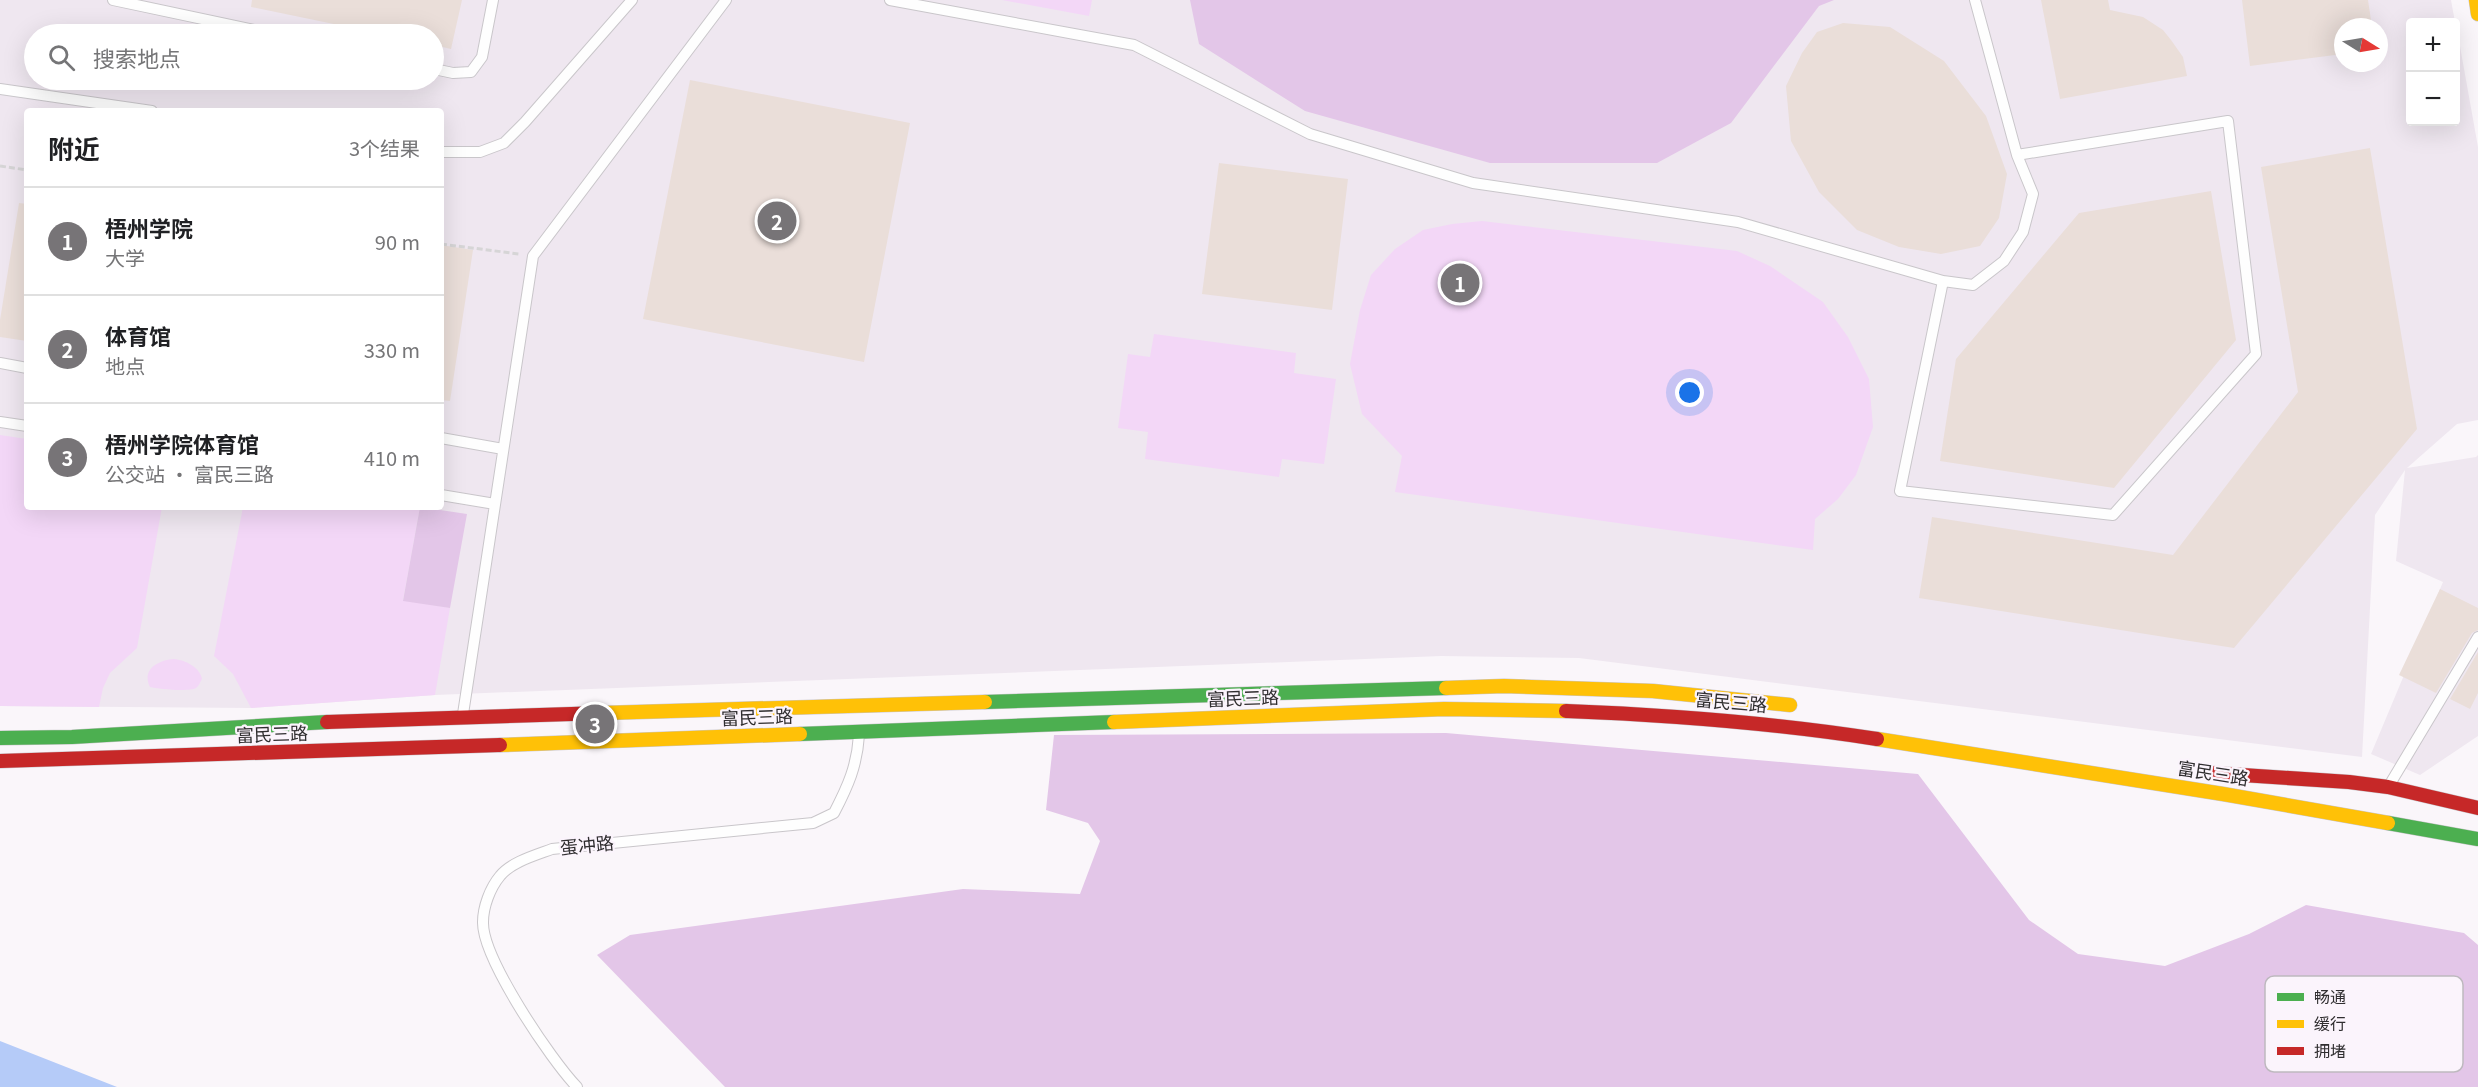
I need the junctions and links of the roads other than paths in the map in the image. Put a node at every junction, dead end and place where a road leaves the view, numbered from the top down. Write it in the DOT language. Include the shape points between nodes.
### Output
graph roads {
  1 [pos="113,0"];
  2 [pos="493,0"];
  3 [pos="632,0"];
  4 [pos="726,0"];
  5 [pos="890,0"];
  6 [pos="1975,0"];
  7 [pos="2476,0"];
  8 [pos="2478,14"];
  9 [pos="226,24"];
  10 [pos="444,72"];
  11 [pos="0,89"];
  12 [pos="131,108"];
  13 [pos="444,152"];
  14 [pos="2017,155"];
  15 [pos="1943,281"];
  16 [pos="0,363"];
  17 [pos="24,367"];
  18 [pos="0,422"];
  19 [pos="24,426"];
  20 [pos="444,439"];
  21 [pos="503,449"];
  22 [pos="444,496"];
  23 [pos="495,504"];
  24 [pos="2478,637"];
  25 [pos="1805,707"];
  26 [pos="462,717"];
  27 [pos="859,732"];
  28 [pos="0,738"];
  29 [pos="0,761"];
  30 [pos="2195,771"];
  31 [pos="2388,787"];
  32 [pos="2478,808"];
  33 [pos="2478,839"];
  34 [pos="577,1087"];
  1 -- 9 [label="lane"];
  2 -- 10 [label="lane" via="482,57 471,72"];
  3 -- 13 [label="lane" via="504,143 480,152"];
  4 -- 21 [label="lane" via="533,256"];
  5 -- 15 [label="lane" via="1134,45 1310,134 1473,183 1738,222"];
  6 -- 14 [label="lane"];
  7 -- 8 [label="main road"];
  11 -- 12 [label="lane"];
  14 -- 15 [label="lane" via="2032,194 2023,232 2004,261 1973,285"];
  14 -- 15 [label="lane" via="2228,121 2256,354 2113,515 1900,491"];
  16 -- 17 [label="lane"];
  18 -- 19 [label="lane"];
  20 -- 21 [label="lane"];
  21 -- 23 [label="lane"];
  22 -- 23 [label="lane"];
  23 -- 26 [label="lane"];
  24 -- 31 [label="lane"];
  25 -- 26 [label="main road, 富民三路" via="1653,691 1504,686"];
  26 -- 28 [label="main road, 富民三路"];
  27 -- 29 [label="main road, 富民三路"];
  27 -- 33 [label="main road, 富民三路" via="1444,709 1675,715 1800,727"];
  27 -- 34 [label="lane, 蛋冲路" via="857,760 834,813 813,823 552,849 501,874 489,895 483,923 489,952 517,1003"];
  30 -- 31 [label="main road, 富民三路"];
  31 -- 32 [label="main road, 富民三路"];
}
